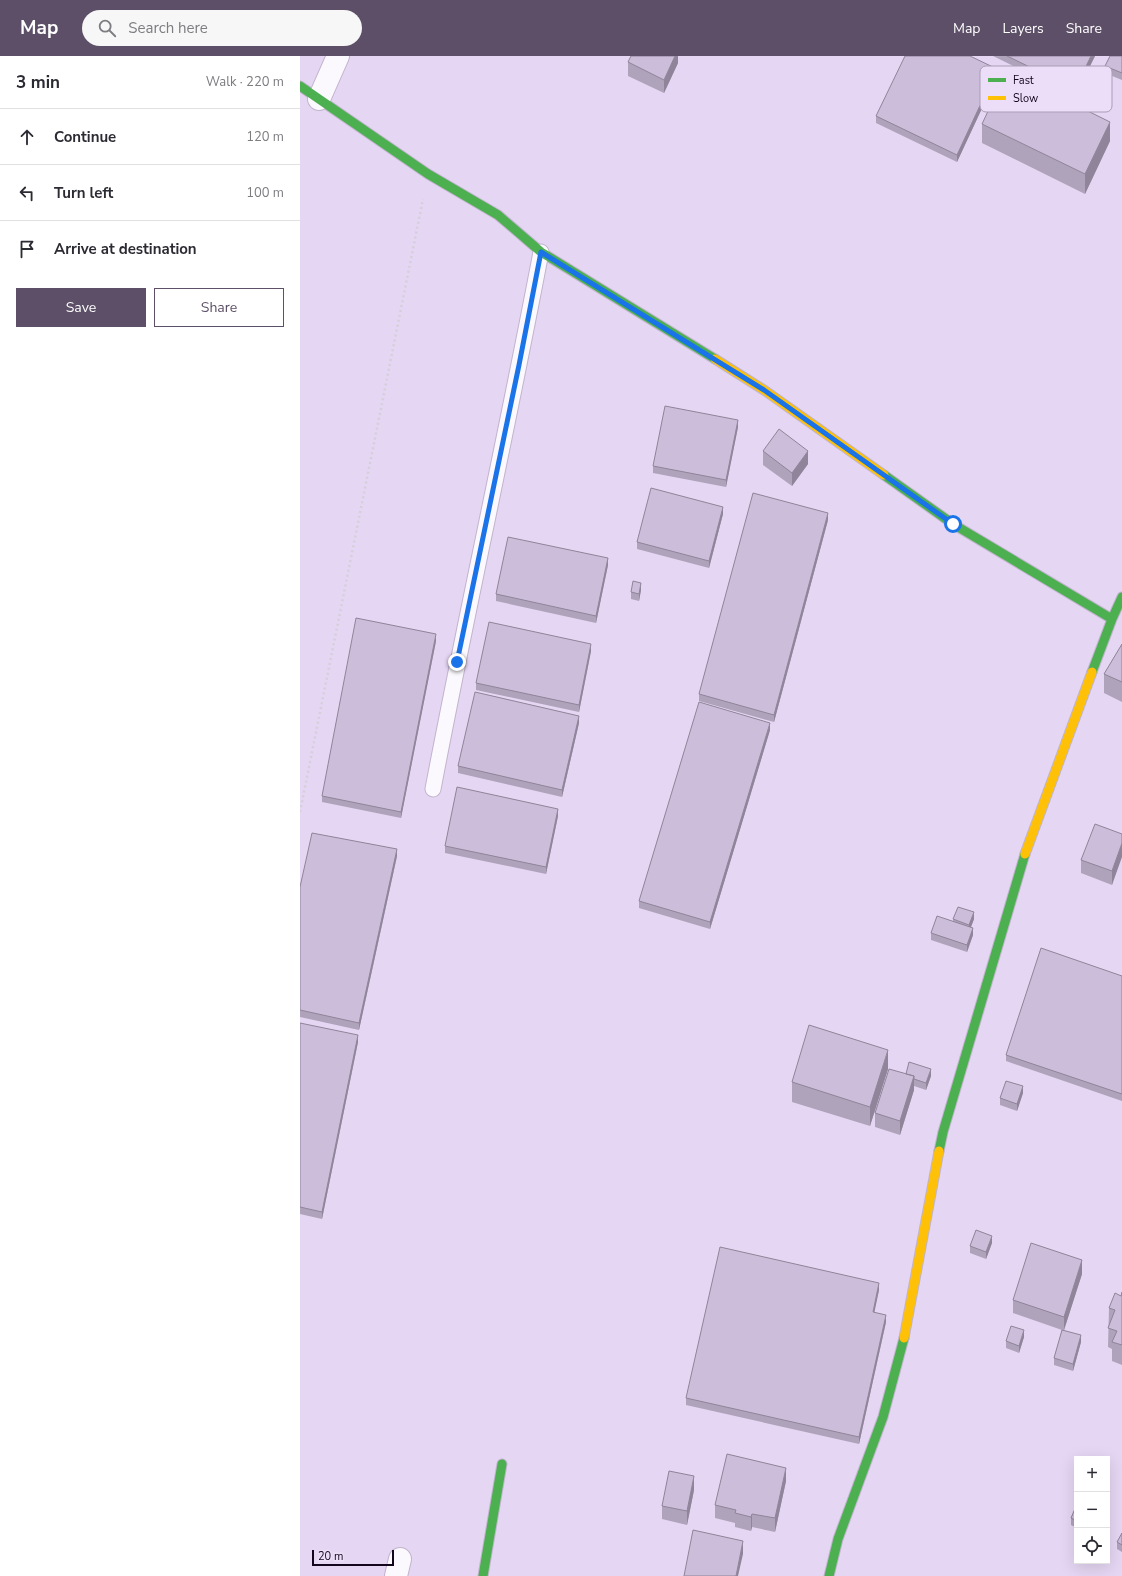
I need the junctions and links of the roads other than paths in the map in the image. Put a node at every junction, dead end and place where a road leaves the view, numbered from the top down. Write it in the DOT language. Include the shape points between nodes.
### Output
graph roads {
  1 [pos="338,56"];
  2 [pos="300,86"];
  3 [pos="319,99"];
  4 [pos="541,252"];
  5 [pos="1122,597"];
  6 [pos="1112,619"];
  7 [pos="433,789"];
  8 [pos="502,1464"];
  9 [pos="483,1576"];
  10 [pos="829,1576"];
  1 -- 3 [label="street"];
  2 -- 3 [label="street"];
  3 -- 4 [label="street" via="428,174 498,215"];
  4 -- 6 [label="street" via="764,390 953,524"];
  4 -- 7 [label="lane"];
  5 -- 6 [label="street"];
  6 -- 10 [label="street" via="1024,856 943,1132 906,1331 883,1416 838,1539"];
  8 -- 9 [label="street"];
}
